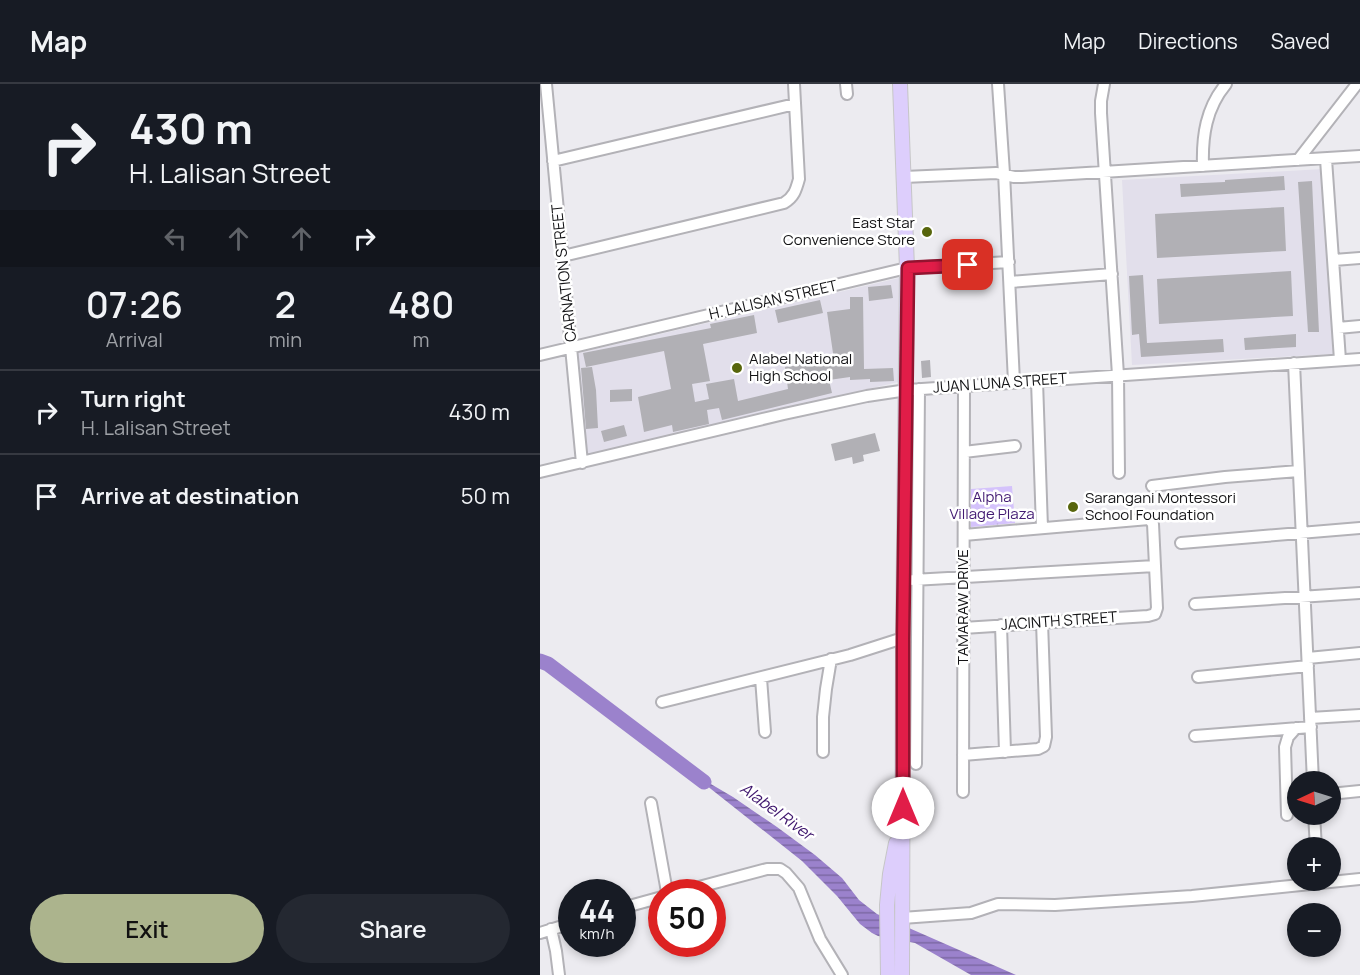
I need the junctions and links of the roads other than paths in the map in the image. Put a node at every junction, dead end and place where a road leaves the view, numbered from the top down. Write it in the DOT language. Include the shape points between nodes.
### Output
graph roads {
  1 [pos="546,84"];
  2 [pos="794,84"];
  3 [pos="900,84"];
  4 [pos="998,84"];
  5 [pos="1104,84"];
  6 [pos="1226,84"];
  7 [pos="1357,84"];
  8 [pos="795,104"];
  9 [pos="1360,156"];
  10 [pos="1326,159"];
  11 [pos="1298,160"];
  12 [pos="553,161"];
  13 [pos="1203,166"];
  14 [pos="1105,172"];
  15 [pos="1004,173"];
  16 [pos="904,177"];
  17 [pos="562,256"];
  18 [pos="1360,258"];
  19 [pos="1334,260"];
  20 [pos="1009,262"];
  21 [pos="908,268"];
  22 [pos="1112,274"];
  23 [pos="1010,282"];
  24 [pos="1360,326"];
  25 [pos="1338,328"];
  26 [pos="572,348"];
  27 [pos="540,355"];
  28 [pos="1360,359"];
  29 [pos="1340,360"];
  30 [pos="1294,363"];
  31 [pos="1118,375"];
  32 [pos="1037,381"];
  33 [pos="1014,382"];
  34 [pos="964,386"];
  35 [pos="913,389"];
  36 [pos="1015,446"];
  37 [pos="964,452"];
  38 [pos="582,463"];
  39 [pos="1299,471"];
  40 [pos="540,472"];
  41 [pos="1119,473"];
  42 [pos="1152,486"];
  43 [pos="1042,528"];
  44 [pos="1360,528"];
  45 [pos="1302,533"];
  46 [pos="964,535"];
  47 [pos="1181,543"];
  48 [pos="1155,566"];
  49 [pos="964,577"];
  50 [pos="918,580"];
  51 [pos="904,581"];
  52 [pos="1360,593"];
  53 [pos="1305,595"];
  54 [pos="1195,604"];
  55 [pos="1042,622"];
  56 [pos="1001,625"];
  57 [pos="963,628"];
  58 [pos="903,639"];
  59 [pos="1360,653"];
  60 [pos="831,659"];
  61 [pos="1308,662"];
  62 [pos="1197,677"];
  63 [pos="760,678"];
  64 [pos="662,702"];
  65 [pos="1360,715"];
  66 [pos="1310,723"];
  67 [pos="1296,728"];
  68 [pos="765,732"];
  69 [pos="1195,736"];
  70 [pos="823,752"];
  71 [pos="1005,752"];
  72 [pos="963,755"];
  73 [pos="916,764"];
  74 [pos="1312,771"];
  75 [pos="1360,791"];
  76 [pos="963,792"];
  77 [pos="1341,793"];
  78 [pos="651,803"];
  79 [pos="903,808"];
  80 [pos="1287,815"];
  81 [pos="665,879"];
  82 [pos="1360,879"];
  83 [pos="726,880"];
  84 [pos="1341,880"];
  85 [pos="1287,885"];
  86 [pos="902,920"];
  87 [pos="545,931"];
  88 [pos="559,975"];
  89 [pos="842,975"];
  90 [pos="888,975"];
  91 [pos="902,975"];
  1 -- 12 [label="street, CARNATION STREET"];
  2 -- 8 [label="street"];
  3 -- 16 [label="main road"];
  4 -- 15 [label="street"];
  5 -- 14 [label="street" via="1101,101"];
  6 -- 13 [label="street" via="1207,118"];
  7 -- 11 [label="street"];
  8 -- 12 [label="street"];
  8 -- 17 [label="street" via="799,179 793,197 784,203"];
  9 -- 10 [label="street"];
  10 -- 11 [label="street"];
  10 -- 19 [label="street"];
  11 -- 13 [label="street"];
  12 -- 17 [label="street, CARNATION STREET"];
  13 -- 14 [label="street"];
  14 -- 15 [label="street" via="1022,177"];
  14 -- 22 [label="street"];
  15 -- 16 [label="street"];
  15 -- 20 [label="street"];
  16 -- 21 [label="main road"];
  17 -- 26 [label="street, CARNATION STREET"];
  18 -- 19 [label="street"];
  19 -- 25 [label="street"];
  20 -- 21 [label="street, H. LALISAN STREET"];
  20 -- 23 [label="street"];
  21 -- 26 [label="street, H. LALISAN STREET"];
  21 -- 35 [label="main road"];
  22 -- 23 [label="street"];
  22 -- 31 [label="street"];
  23 -- 33 [label="street"];
  24 -- 25 [label="street"];
  25 -- 29 [label="street"];
  26 -- 27 [label="street, H. LALISAN STREET"];
  26 -- 38 [label="street, CARNATION STREET"];
  28 -- 29 [label="street, JUAN LUNA STREET"];
  29 -- 30 [label="street, JUAN LUNA STREET"];
  30 -- 31 [label="street, JUAN LUNA STREET"];
  30 -- 39 [label="street"];
  31 -- 32 [label="street, JUAN LUNA STREET"];
  31 -- 41 [label="street"];
  32 -- 33 [label="street, JUAN LUNA STREET"];
  32 -- 43 [label="street"];
  33 -- 34 [label="street, JUAN LUNA STREET"];
  34 -- 35 [label="street, JUAN LUNA STREET"];
  34 -- 37 [label="street, TAMARAW DRIVE"];
  35 -- 38 [label="street, JUAN LUNA STREET" via="784,414"];
  35 -- 50 [label="street"];
  35 -- 51 [label="main road"];
  36 -- 37 [label="street"];
  37 -- 46 [label="street, TAMARAW DRIVE"];
  38 -- 40 [label="street, JUAN LUNA STREET"];
  39 -- 42 [label="street"];
  39 -- 45 [label="street"];
  43 -- 46 [label="street"];
  43 -- 48 [label="street" via="1150,520"];
  44 -- 45 [label="street"];
  45 -- 47 [label="street"];
  45 -- 53 [label="street"];
  46 -- 49 [label="street, TAMARAW DRIVE"];
  48 -- 49 [label="street"];
  48 -- 55 [label="street, JACINTH STREET" via="1155,614"];
  49 -- 50 [label="street"];
  49 -- 57 [label="street, TAMARAW DRIVE"];
  50 -- 51 [label="street"];
  50 -- 73 [label="street"];
  51 -- 58 [label="main road"];
  52 -- 53 [label="street"];
  53 -- 54 [label="street"];
  53 -- 61 [label="street"];
  55 -- 56 [label="street, JACINTH STREET"];
  55 -- 71 [label="street" via="1046,742 1038,749"];
  56 -- 57 [label="street, JACINTH STREET"];
  56 -- 71 [label="street"];
  57 -- 72 [label="street, TAMARAW DRIVE"];
  58 -- 60 [label="street"];
  58 -- 79 [label="main road"];
  59 -- 61 [label="street"];
  60 -- 63 [label="street"];
  60 -- 70 [label="street" via="825,689"];
  61 -- 62 [label="street"];
  61 -- 66 [label="street"];
  63 -- 64 [label="street"];
  63 -- 68 [label="street"];
  65 -- 66 [label="street"];
  66 -- 67 [label="street"];
  66 -- 74 [label="street"];
  67 -- 69 [label="street"];
  67 -- 80 [label="street" via="1285,747"];
  71 -- 72 [label="street"];
  72 -- 76 [label="street, TAMARAW DRIVE"];
  75 -- 77 [label="street"];
  78 -- 81 [label="street"];
  79 -- 86 [label="main road"];
  79 -- 90 [label="main road" via="890,874"];
  82 -- 84 [label="street"];
  83 -- 89 [label="street" via="767,869 786,873 799,888 820,939"];
  85 -- 86 [label="street" via="1055,905 998,904 970,913"];
  86 -- 91 [label="main road"];
  87 -- 88 [label="street" via="556,951"];
}
